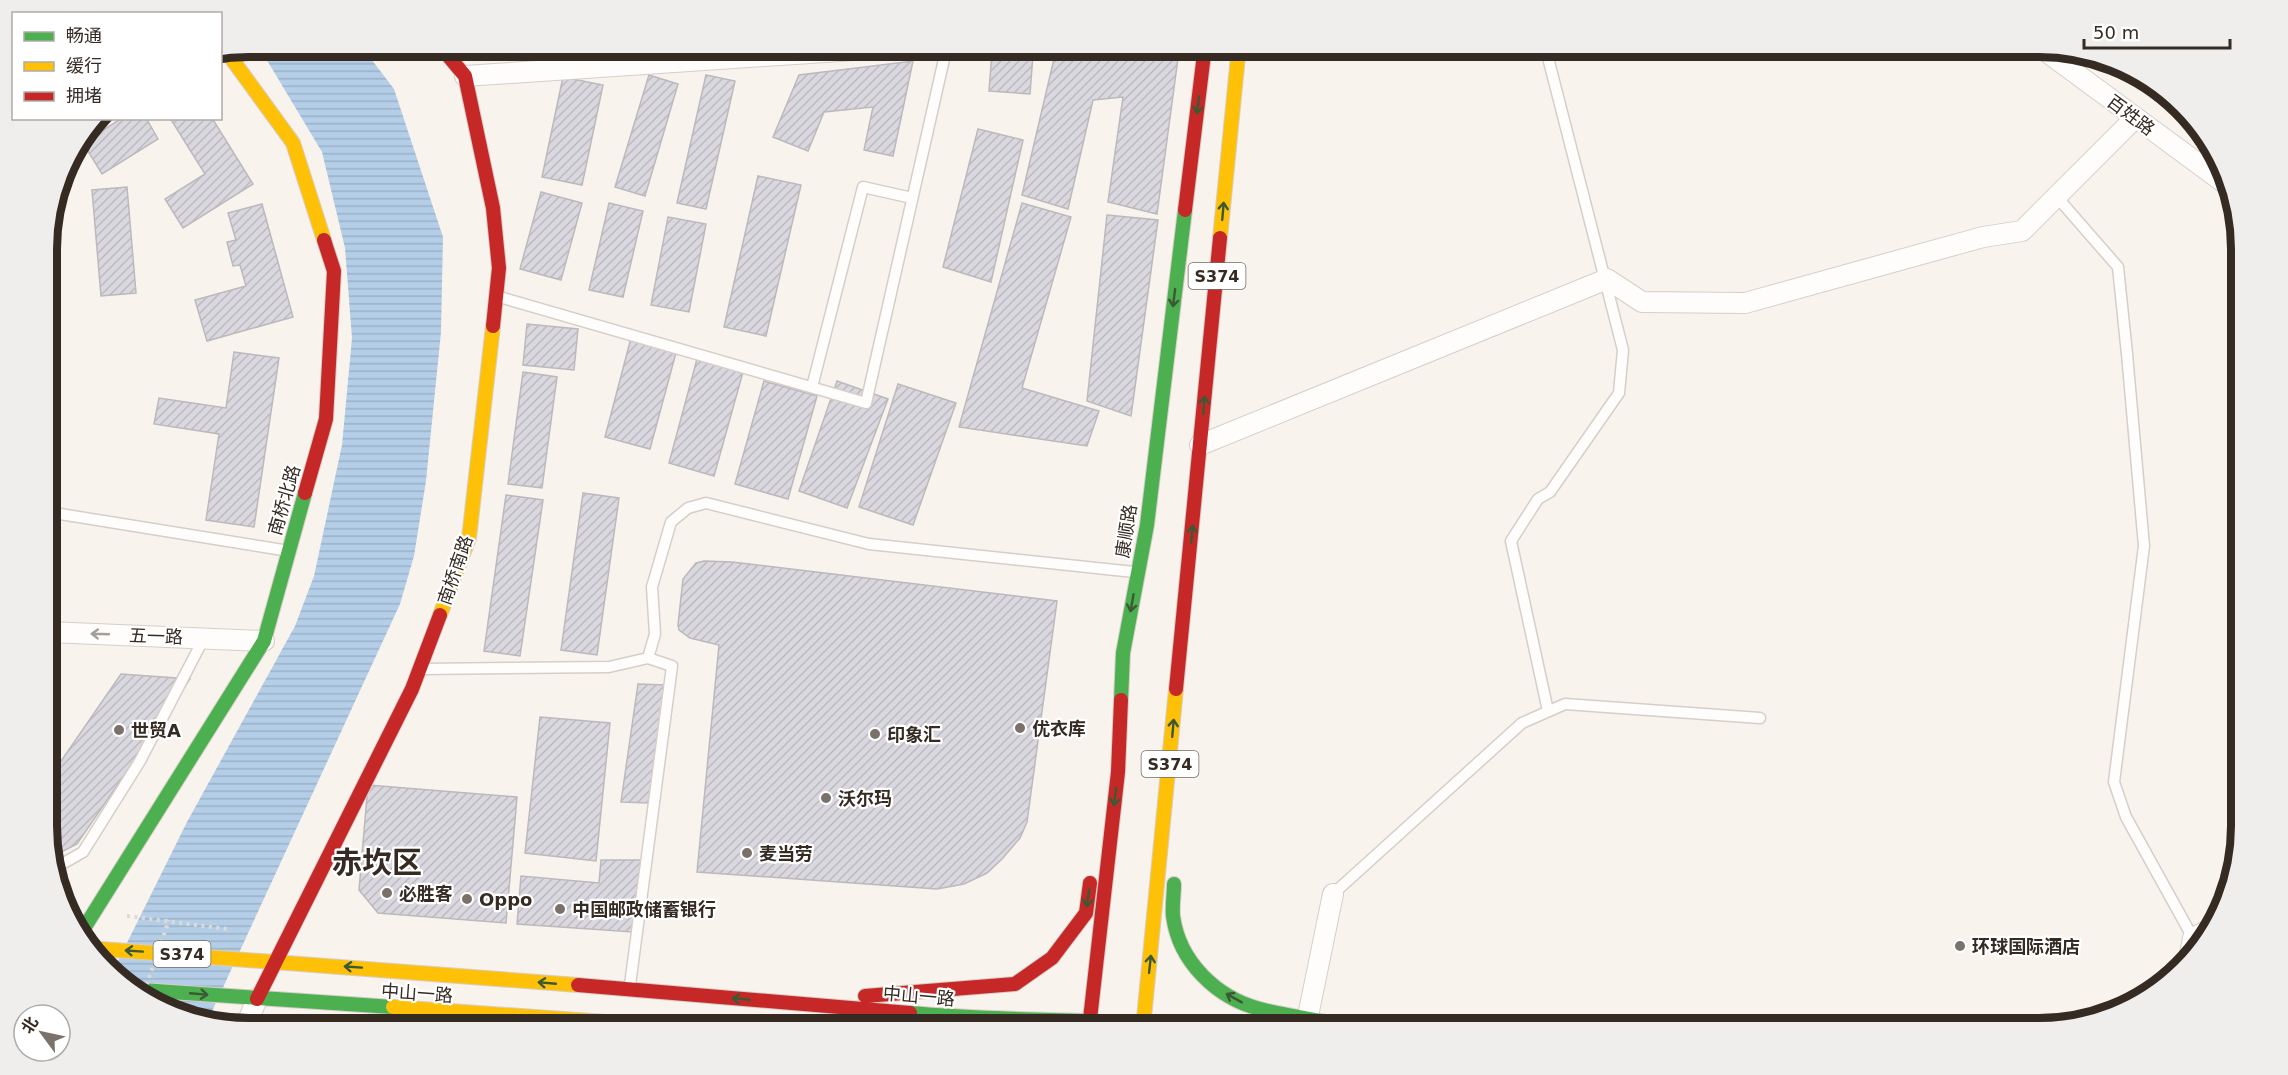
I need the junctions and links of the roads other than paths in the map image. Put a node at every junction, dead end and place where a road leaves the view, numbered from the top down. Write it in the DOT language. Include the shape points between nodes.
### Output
graph roads {
  1 [pos="449,57"];
  2 [pos="626,57"];
  3 [pos="944,57"];
  4 [pos="1204,57"];
  5 [pos="1238,57"];
  6 [pos="1548,57"];
  7 [pos="231,58"];
  8 [pos="2055,58"];
  9 [pos="465,76"];
  10 [pos="2135,118"];
  11 [pos="2216,177"];
  12 [pos="2056,196"];
  13 [pos="912,198"];
  14 [pos="1607,279"];
  15 [pos="496,296"];
  16 [pos="812,387"];
  17 [pos="1200,445"];
  18 [pos="57,513"];
  19 [pos="289,551"];
  20 [pos="1138,573"];
  21 [pos="57,632"];
  22 [pos="204,638"];
  23 [pos="264,641"];
  24 [pos="1123,653"];
  25 [pos="648,658"];
  26 [pos="419,669"];
  27 [pos="1548,711"];
  28 [pos="1760,718"];
  29 [pos="1169,773"];
  30 [pos="62,864"];
  31 [pos="1333,894"];
  32 [pos="86,926"];
  33 [pos="2193,938"];
  34 [pos="102,949"];
  35 [pos="276,961"];
  36 [pos="630,990"];
  37 [pos="152,992"];
  38 [pos="257,999"];
  39 [pos="804,1004"];
  40 [pos="1308,1016"];
  41 [pos="249,1018"];
  42 [pos="537,1018"];
  43 [pos="963,1018"];
  44 [pos="1090,1018"];
  45 [pos="1144,1018"];
  46 [pos="1315,1018"];
  1 -- 9 [label="main road, 南桥南路"];
  2 -- 9 [label="street"];
  3 -- 13 [label="lane"];
  4 -- 20 [label="main road, 康顺路 / S374, one-way"];
  17 -- 5 [label="main road, S374, one-way"];
  6 -- 14 [label="lane"];
  7 -- 19 [label="main road, 南桥北路" via="293,143 334,270 326,419"];
  8 -- 10 [label="street, 百姓路"];
  9 -- 15 [label="main road, 南桥南路" via="493,208 499,268"];
  10 -- 11 [label="street, 百姓路"];
  10 -- 12 [label="street"];
  12 -- 14 [label="street" via="2022,231 1983,237 1745,303 1642,302"];
  12 -- 33 [label="lane" via="2118,267 2125,332 2144,546 2114,782 2126,817"];
  13 -- 16 [label="lane" via="863,187"];
  13 -- 16 [label="lane" via="866,403"];
  14 -- 17 [label="street"];
  14 -- 27 [label="lane" via="1623,350 1618,393 1511,541"];
  15 -- 16 [label="lane"];
  15 -- 26 [label="main road, 南桥南路" via="469,538"];
  29 -- 17 [label="main road, S374, one-way"];
  18 -- 19 [label="lane"];
  19 -- 23 [label="main road, 南桥北路"];
  20 -- 24 [label="main road, 康顺路 / S374, one-way"];
  20 -- 25 [label="lane" via="869,544 706,503 688,508 671,522 652,587 655,634"];
  22 -- 21 [label="street, 五一路, one-way"];
  22 -- 23 [label="street, 五一路"];
  22 -- 30 [label="lane" via="140,761 83,852"];
  23 -- 32 [label="main road, 南桥北路"];
  24 -- 39 [label="main road, one-way" via="1086,913 1052,958 1015,984 905,991"];
  24 -- 44 [label="main road, 康顺路 / S374, one-way" via="1118,772"];
  25 -- 26 [label="lane" via="609,667"];
  25 -- 36 [label="lane" via="672,666"];
  26 -- 35 [label="main road, 南桥南路"];
  27 -- 28 [label="lane" via="1565,704"];
  27 -- 31 [label="lane" via="1522,723"];
  40 -- 29 [label="main road, one-way" via="1247,1005 1211,986 1188,959 1173,920"];
  45 -- 29 [label="main road, S374, one-way"];
  31 -- 40 [label="street"];
  35 -- 34 [label="main road, S374, one-way"];
  36 -- 35 [label="main road, one-way"];
  35 -- 38 [label="main road, 南桥南路"];
  39 -- 36 [label="main road, one-way"];
  37 -- 38 [label="main road, 中山一路 / S374, one-way"];
  38 -- 41 [label="street, 南桥南路"];
  38 -- 42 [label="main road, 中山一路 / S374"];
  39 -- 43 [label="main road, 中山一路"];
  40 -- 46 [label="main road"];
}
